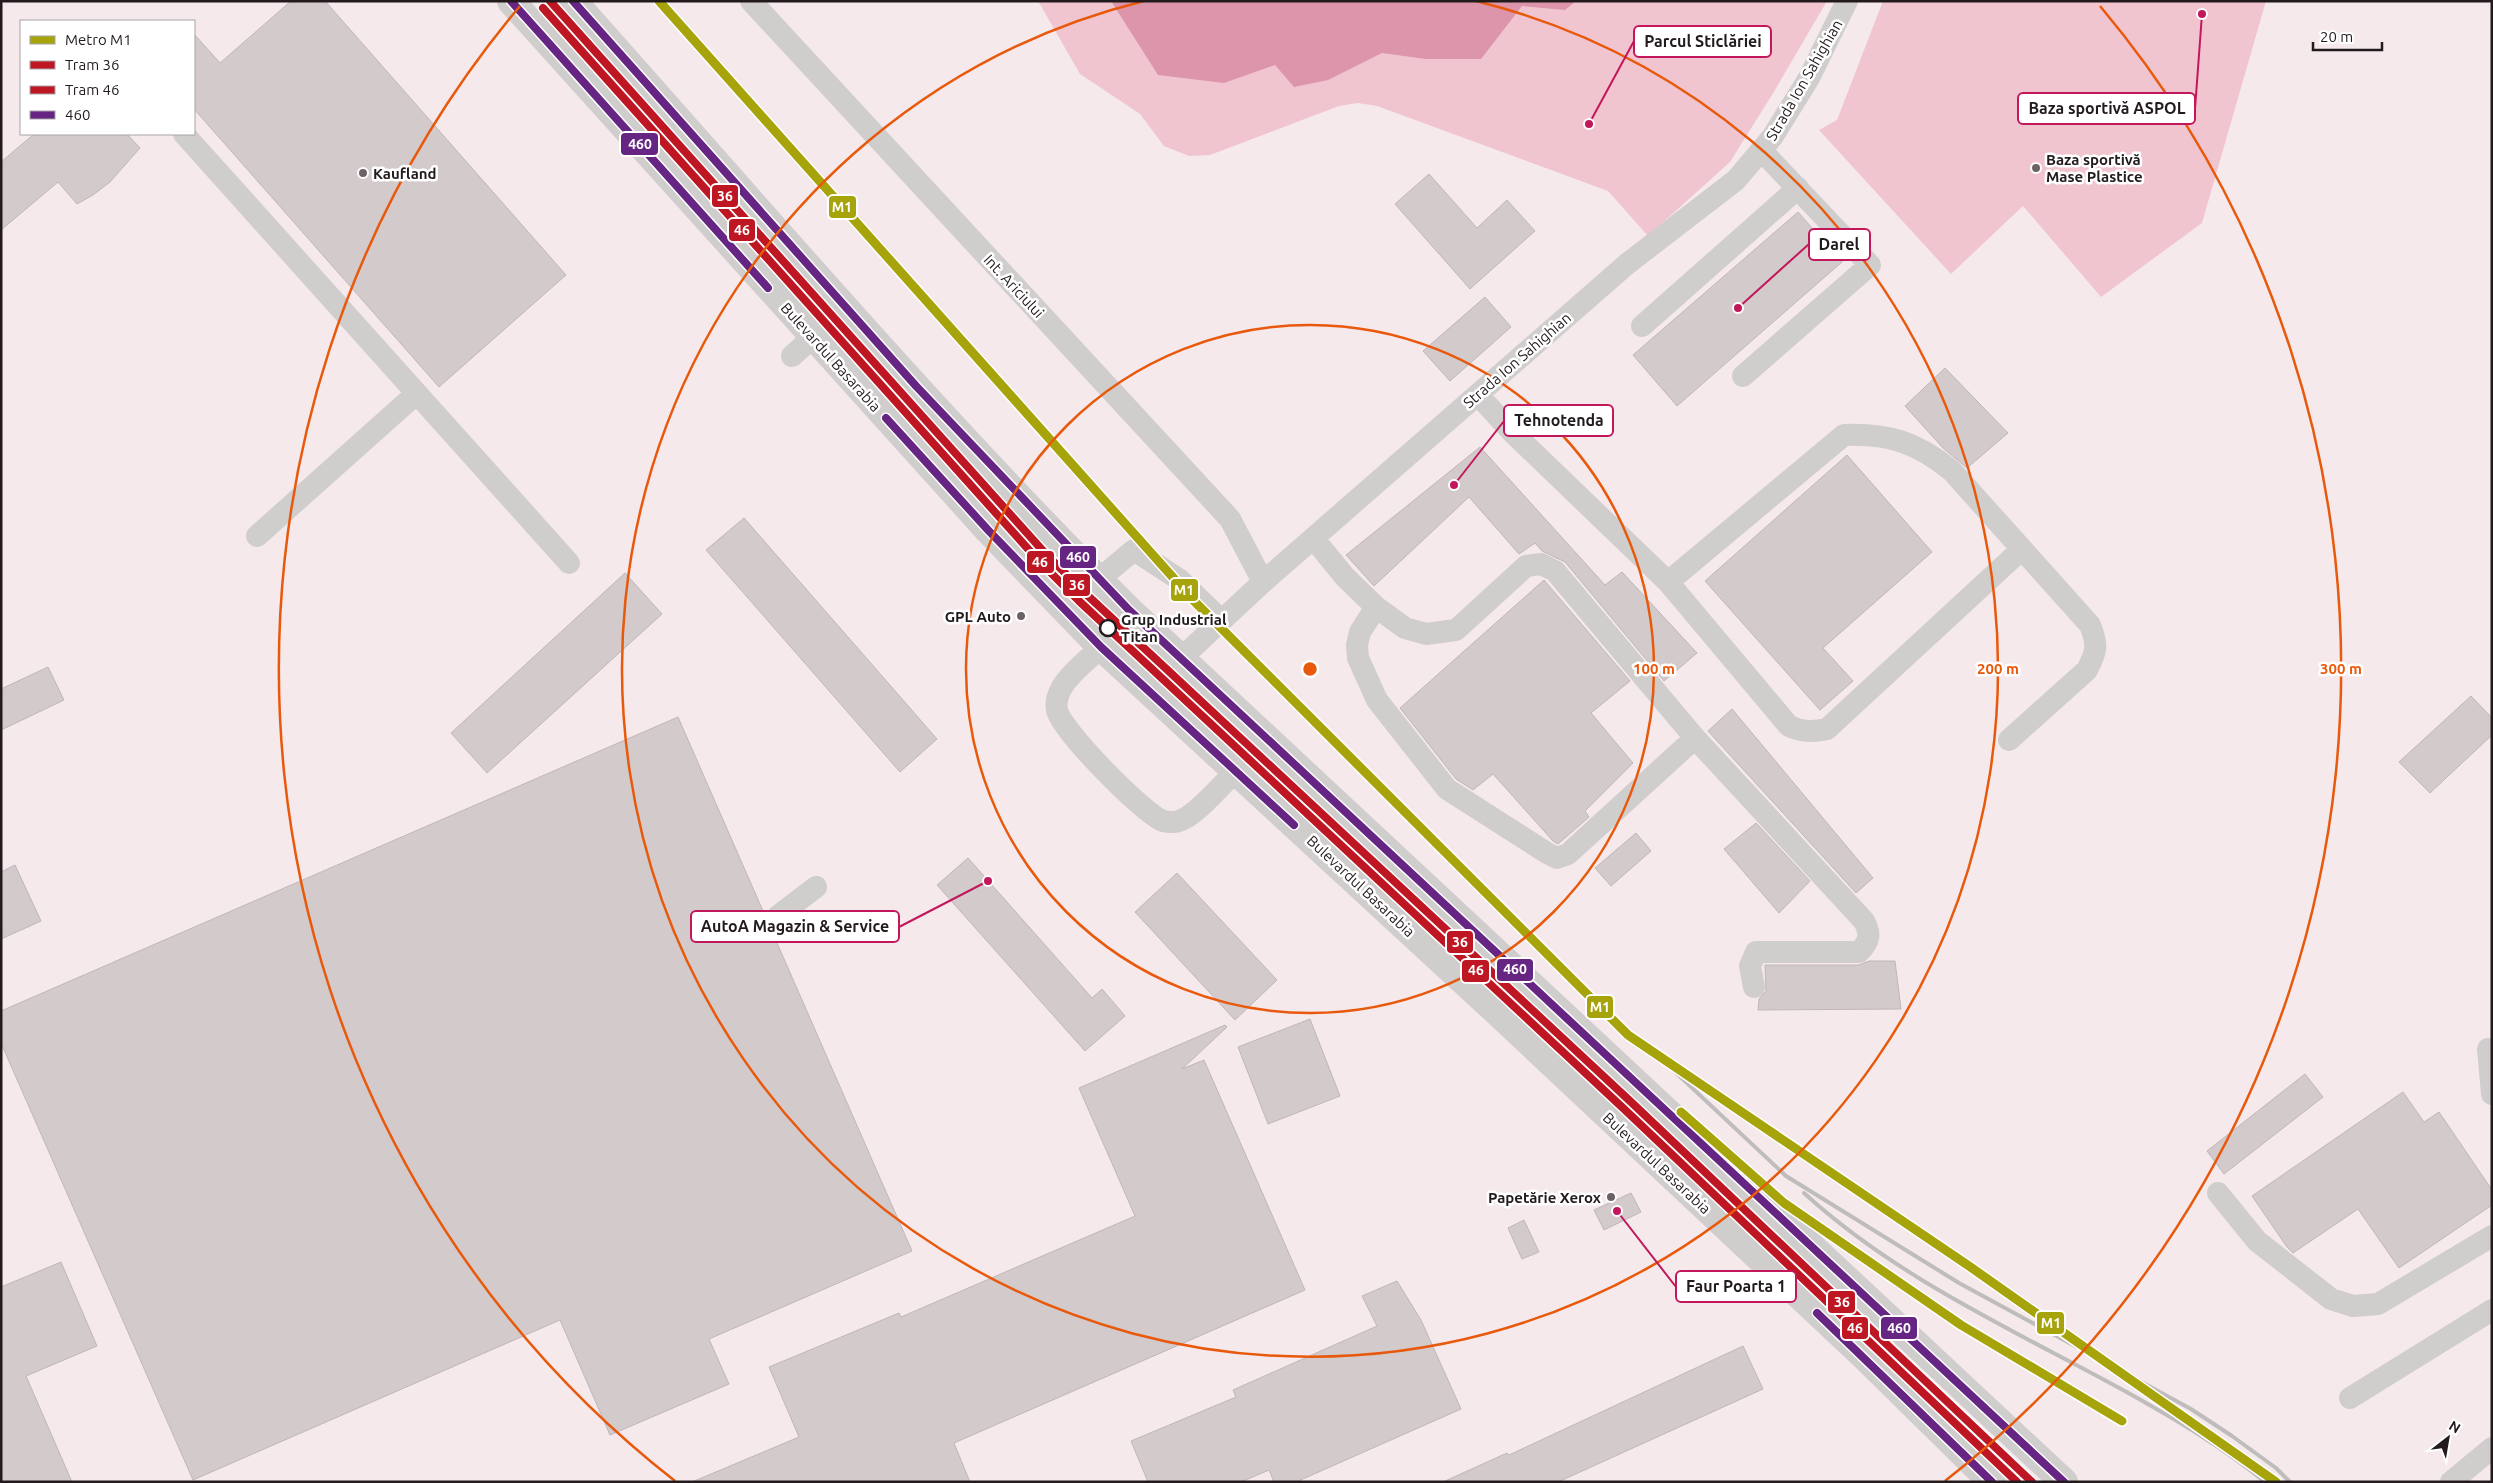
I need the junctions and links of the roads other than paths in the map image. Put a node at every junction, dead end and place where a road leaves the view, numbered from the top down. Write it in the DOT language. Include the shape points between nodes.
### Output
graph roads {
  1 [pos="511,1"];
  2 [pos="573,1"];
  3 [pos="751,1"];
  4 [pos="1847,1"];
  5 [pos="185,135"];
  6 [pos="1762,151"];
  7 [pos="1798,188"];
  8 [pos="1642,326"];
  9 [pos="813,337"];
  10 [pos="792,356"];
  11 [pos="1743,376"];
  12 [pos="416,394"];
  13 [pos="1478,395"];
  14 [pos="257,536"];
  15 [pos="1314,539"];
  16 [pos="2022,549"];
  17 [pos="568,563"];
  18 [pos="1098,580"];
  19 [pos="1263,582"];
  20 [pos="1668,582"];
  21 [pos="1376,607"];
  22 [pos="1220,620"];
  23 [pos="1101,647"];
  24 [pos="1181,658"];
  25 [pos="1147,690"];
  26 [pos="1695,738"];
  27 [pos="2009,740"];
  28 [pos="1236,771"];
  29 [pos="816,887"];
  30 [pos="778,916"];
  31 [pos="1754,987"];
  32 [pos="2488,1049"];
  33 [pos="2492,1094"];
  34 [pos="2218,1193"];
  35 [pos="2492,1236"];
  36 [pos="2492,1310"];
  37 [pos="2350,1398"];
  38 [pos="2492,1448"];
  39 [pos="1992,1482"];
  40 [pos="2064,1482"];
  41 [pos="2451,1482"];
  1 -- 9 [label="main road, Bulevardul Basarabia"];
  2 -- 18 [label="main road" via="880,346"];
  3 -- 19 [label="street, Int. Ariciului" via="1230,519"];
  4 -- 6 [label="street, Strada Ion Sahighian" via="1809,78"];
  5 -- 12 [label="street"];
  6 -- 7 [label="street"];
  6 -- 13 [label="street, Strada Ion Sahighian" via="1736,180 1627,264"];
  7 -- 8 [label="street"];
  7 -- 11 [label="street" via="1870,265"];
  9 -- 10 [label="street"];
  9 -- 23 [label="main road, Bulevardul Basarabia" via="988,530"];
  12 -- 14 [label="street"];
  12 -- 17 [label="street"];
  13 -- 15 [label="street, Strada Ion Sahighian"];
  13 -- 20 [label="street" via="1514,434"];
  15 -- 19 [label="street, Strada Ion Sahighian"];
  15 -- 21 [label="street" via="1345,577"];
  16 -- 20 [label="street" via="1952,470 1931,454 1890,437 1844,435"];
  16 -- 20 [label="street" via="1827,729 1814,732 1789,726"];
  16 -- 27 [label="street" via="2090,625 2096,642 2087,670"];
  18 -- 22 [label="street" via="1134,550 1180,580"];
  18 -- 24 [label="main road"];
  19 -- 22 [label="street, Strada Ion Sahighian"];
  21 -- 26 [label="street" via="1405,628 1426,634 1456,630 1526,566 1540,564 1554,571"];
  21 -- 26 [label="street" via="1360,632 1357,651 1377,700 1447,789 1557,858 1568,854"];
  22 -- 24 [label="street, Strada Ion Sahighian"];
  23 -- 25 [label="main road, Bulevardul Basarabia"];
  23 -- 28 [label="street" via="1059,689 1057,710 1070,731 1141,807 1162,821 1179,822 1199,808"];
  24 -- 25 [label="street, Strada Ion Sahighian"];
  24 -- 40 [label="main road"];
  25 -- 28 [label="main road, Bulevardul Basarabia"];
  26 -- 31 [label="street" via="1864,921 1869,931 1868,942 1859,952 1756,952 1750,966"];
  28 -- 39 [label="main road, Bulevardul Basarabia" via="1864,1356"];
  29 -- 30 [label="street"];
  32 -- 33 [label="street"];
  34 -- 35 [label="street" via="2257,1241 2331,1299 2353,1306 2378,1304"];
  36 -- 37 [label="street"];
  38 -- 41 [label="street"];
}
